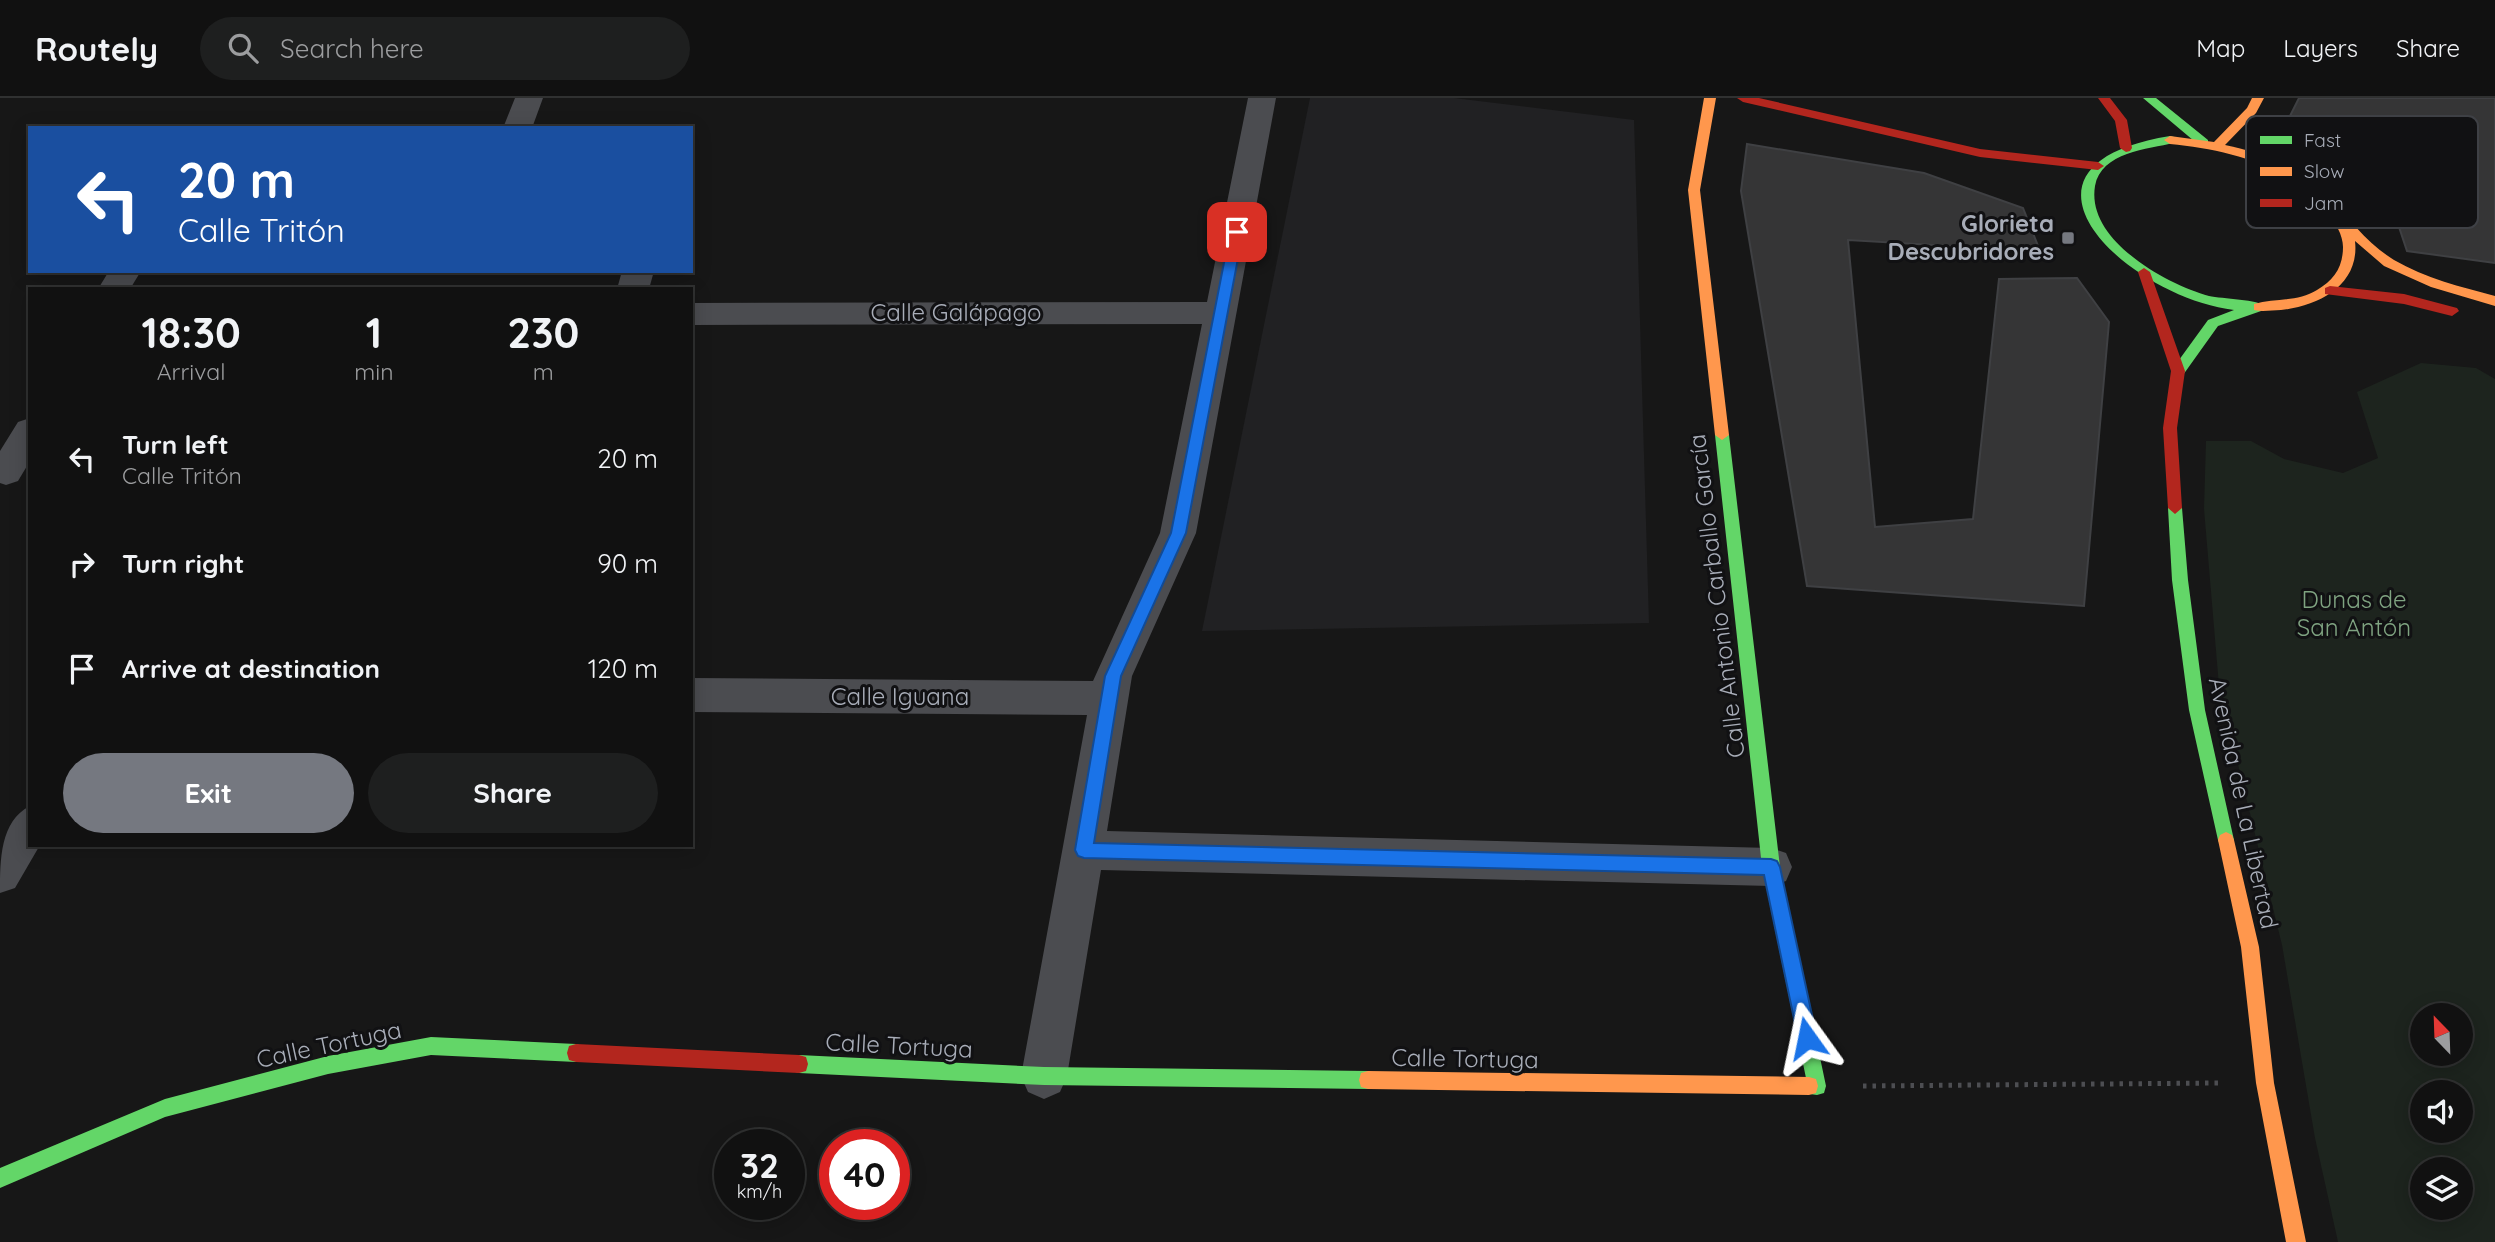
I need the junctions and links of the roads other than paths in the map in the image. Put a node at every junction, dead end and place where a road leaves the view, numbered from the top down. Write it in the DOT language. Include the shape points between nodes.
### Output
graph roads {
  1 [pos="529,98"];
  2 [pos="1262,98"];
  3 [pos="1710,98"];
  4 [pos="1743,98"];
  5 [pos="2104,98"];
  6 [pos="2149,98"];
  7 [pos="2255,104"];
  8 [pos="518,126"];
  9 [pos="2211,144"];
  10 [pos="2246,145"];
  11 [pos="2126,148"];
  12 [pos="1980,153"];
  13 [pos="2098,166"];
  14 [pos="2029,177"];
  15 [pos="2072,201"];
  16 [pos="2090,212"];
  17 [pos="2344,228"];
  18 [pos="2348,228"];
  19 [pos="2144,272"];
  20 [pos="2330,291"];
  21 [pos="2495,301"];
  22 [pos="2254,307"];
  23 [pos="1221,313"];
  24 [pos="693,314"];
  25 [pos="2469,316"];
  26 [pos="2178,371"];
  27 [pos="28,436"];
  28 [pos="12,471"];
  29 [pos="693,695"];
  30 [pos="1110,698"];
  31 [pos="28,828"];
  32 [pos="1084,850"];
  33 [pos="1771,867"];
  34 [pos="0,874"];
  35 [pos="1044,1076"];
  36 [pos="1817,1086"];
  37 [pos="0,1178"];
  38 [pos="2296,1242"];
  1 -- 8 [label="street"];
  2 -- 23 [label="street"];
  3 -- 33 [label="street, Calle Antonio Carballo García" via="1694,190"];
  4 -- 12 [label="street"];
  5 -- 11 [label="street" via="2117,111"];
  6 -- 9 [label="street"];
  7 -- 9 [label="street"];
  9 -- 10 [label="street"];
  9 -- 11 [label="street" via="2170,140"];
  11 -- 13 [label="street"];
  12 -- 13 [label="street"];
  12 -- 14 [label="street"];
  13 -- 16 [label="street" via="2087,195"];
  15 -- 16 [label="street"];
  16 -- 19 [label="street" via="2109,243"];
  17 -- 20 [label="street" via="2350,261"];
  18 -- 21 [label="street" via="2389,263 2436,285"];
  19 -- 22 [label="street" via="2197,296"];
  19 -- 26 [label="street, Avenida de La Libertad"];
  20 -- 22 [label="street" via="2309,301"];
  20 -- 25 [label="street" via="2404,299"];
  22 -- 26 [label="street, Avenida de La Libertad" via="2213,323"];
  23 -- 24 [label="street, Calle Galápago"];
  23 -- 30 [label="street" via="1178,533 1113,676"];
  26 -- 38 [label="street, Avenida de La Libertad" via="2171,428 2180,580 2197,710 2250,947 2265,1083"];
  27 -- 28 [label="street"];
  29 -- 30 [label="street, Calle Iguana"];
  30 -- 32 [label="street"];
  31 -- 34 [label="street"];
  32 -- 33 [label="street"];
  32 -- 35 [label="street"];
  33 -- 36 [label="street, Calle Antonio Carballo García"];
  35 -- 36 [label="street, Calle Tortuga"];
  35 -- 37 [label="street, Calle Tortuga" via="431,1046 328,1065 165,1108"];
}
